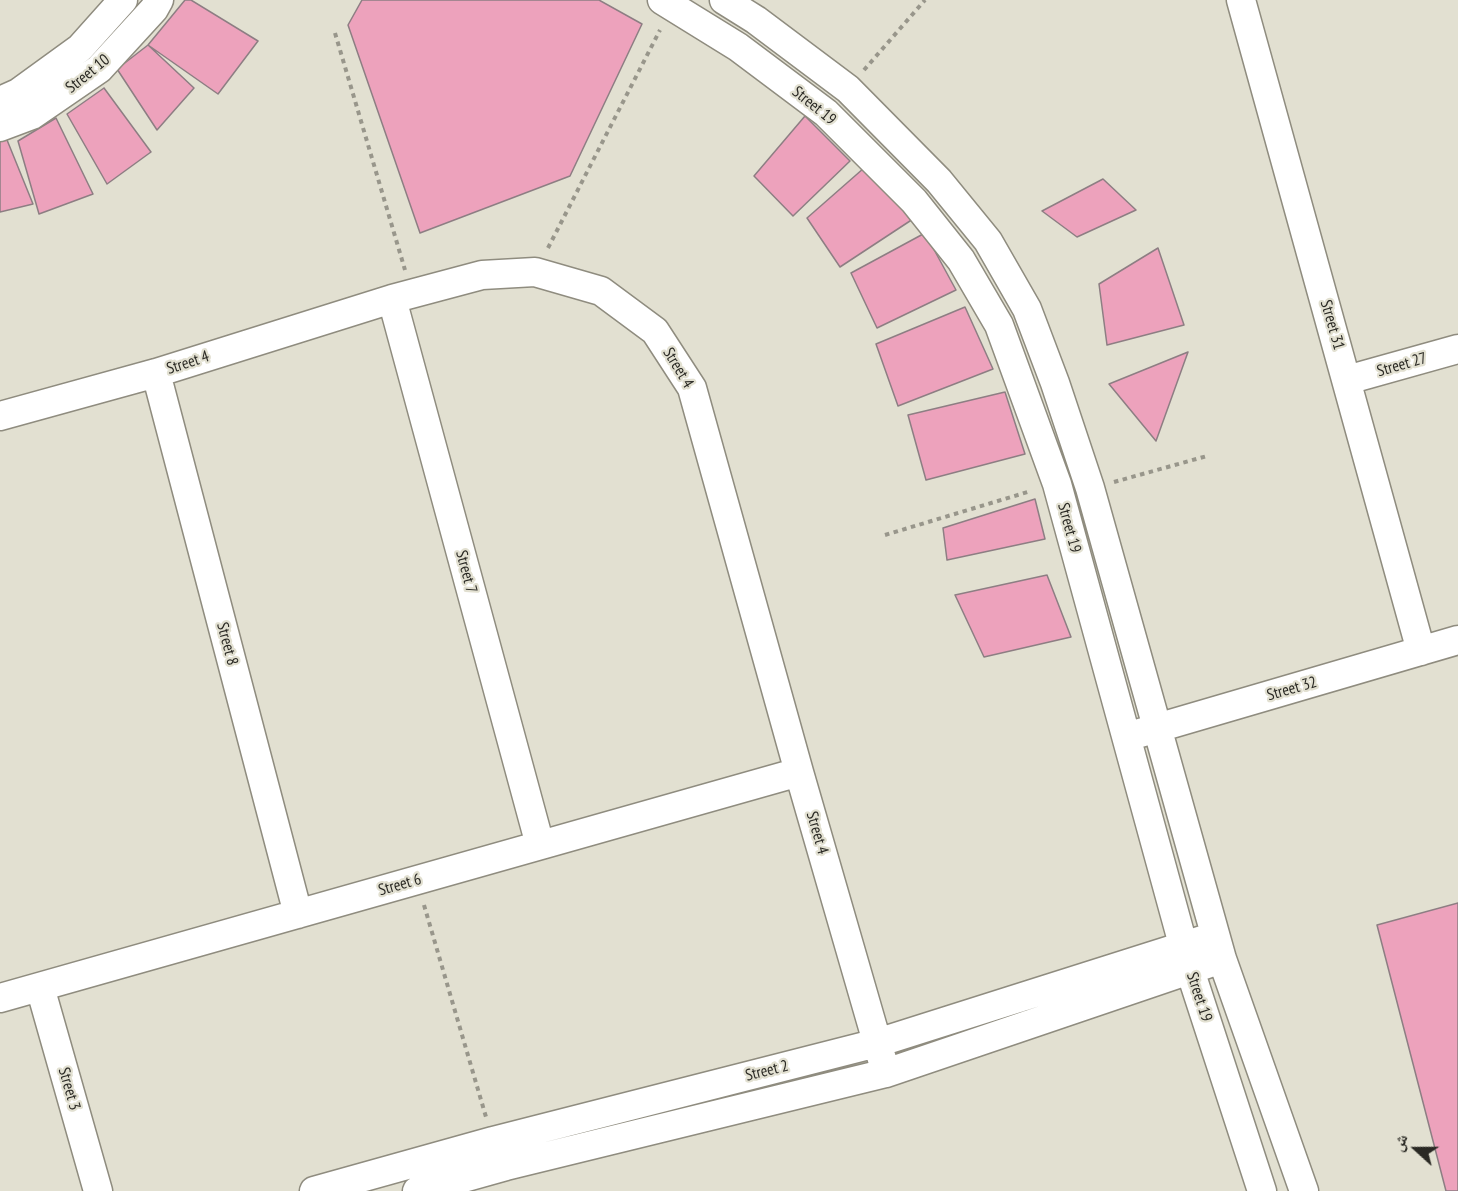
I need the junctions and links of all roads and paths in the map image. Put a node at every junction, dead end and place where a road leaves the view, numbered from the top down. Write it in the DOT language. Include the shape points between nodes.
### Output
graph roads {
  1 [pos="123,0"];
  2 [pos="159,0"];
  3 [pos="724,0"];
  4 [pos="925,0"];
  5 [pos="1241,0"];
  6 [pos="667,3"];
  7 [pos="336,33"];
  8 [pos="848,89"];
  9 [pos="0,101"];
  10 [pos="0,127"];
  11 [pos="535,272"];
  12 [pos="402,296"];
  13 [pos="1458,349"];
  14 [pos="156,374"];
  15 [pos="1347,380"];
  16 [pos="0,416"];
  17 [pos="1207,456"];
  18 [pos="1057,484"];
  19 [pos="1090,488"];
  20 [pos="885,535"];
  21 [pos="1458,640"];
  22 [pos="1421,651"];
  23 [pos="1158,728"];
  24 [pos="1126,736"];
  25 [pos="799,772"];
  26 [pos="540,845"];
  27 [pos="417,880"];
  28 [pos="298,914"];
  29 [pos="1218,947"];
  30 [pos="1186,958"];
  31 [pos="40,987"];
  32 [pos="0,998"];
  33 [pos="877,1043"];
  34 [pos="886,1073"];
  35 [pos="493,1141"];
  36 [pos="98,1191"];
  37 [pos="314,1191"];
  38 [pos="417,1191"];
  39 [pos="1262,1191"];
  40 [pos="1304,1191"];
  1 -- 9 [label="street, Street 10" via="80,48 18,93"];
  2 -- 10 [label="street, Street 10" via="99,69 32,115"];
  3 -- 8 [label="street, Street 19"];
  4 -- 8 [label="path"];
  5 -- 15 [label="street, Street 31"];
  6 -- 11 [label="path"];
  6 -- 18 [label="street, Street 19" via="738,47 826,114 914,201 962,260 999,325"];
  7 -- 12 [label="path"];
  8 -- 19 [label="street, Street 19" via="939,181 988,241 1027,309"];
  11 -- 12 [label="street, Street 4" via="482,275"];
  11 -- 25 [label="street, Street 4" via="601,291 656,331 692,388"];
  12 -- 14 [label="street, Street 4"];
  12 -- 26 [label="street, Street 7"];
  13 -- 15 [label="street, Street 27"];
  14 -- 16 [label="street, Street 4"];
  14 -- 28 [label="street, Street 8"];
  15 -- 22 [label="street, Street 31"];
  17 -- 19 [label="path"];
  18 -- 20 [label="path"];
  18 -- 24 [label="street, Street 19"];
  19 -- 23 [label="street, Street 19"];
  21 -- 22 [label="street, Street 32"];
  22 -- 23 [label="street, Street 32"];
  23 -- 24 [label="street, Street 32"];
  23 -- 29 [label="street, Street 19"];
  24 -- 30 [label="street, Street 19"];
  25 -- 26 [label="street, Street 6"];
  25 -- 33 [label="street, Street 4"];
  26 -- 27 [label="street, Street 6"];
  27 -- 28 [label="street, Street 6"];
  27 -- 35 [label="path"];
  28 -- 31 [label="street, Street 6"];
  29 -- 30 [label="street, Street 2"];
  29 -- 40 [label="street, Street 19"];
  30 -- 33 [label="street, Street 2"];
  30 -- 34 [label="street, Street 2"];
  30 -- 39 [label="street, Street 19"];
  31 -- 32 [label="street, Street 6"];
  31 -- 36 [label="street, Street 3"];
  33 -- 34 [label="street, Street 4"];
  33 -- 35 [label="street, Street 2"];
  34 -- 38 [label="street, Street 2"];
  35 -- 37 [label="street, Street 2"];
}
